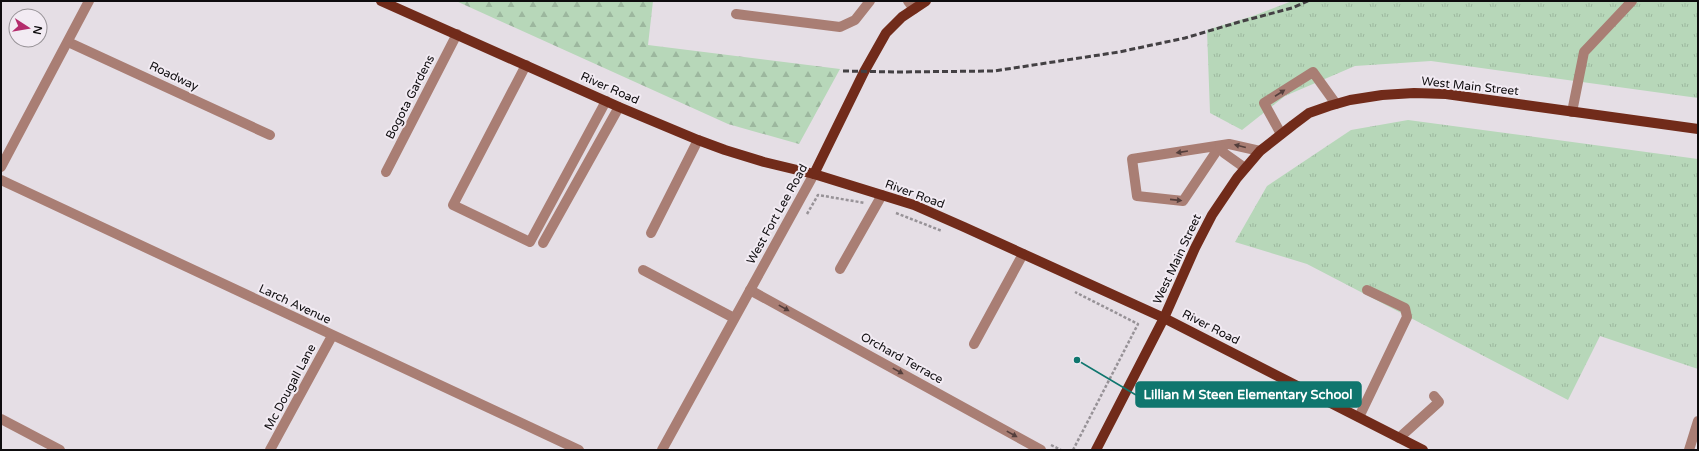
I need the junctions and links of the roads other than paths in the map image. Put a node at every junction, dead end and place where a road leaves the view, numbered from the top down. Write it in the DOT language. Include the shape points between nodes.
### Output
graph roads {
  1 [pos="89,1"];
  2 [pos="381,1"];
  3 [pos="870,1"];
  4 [pos="926,1"];
  5 [pos="1632,1"];
  6 [pos="911,5"];
  7 [pos="736,14"];
  8 [pos="456,34"];
  9 [pos="68,42"];
  10 [pos="526,65"];
  11 [pos="606,101"];
  12 [pos="1336,104"];
  13 [pos="618,107"];
  14 [pos="1572,112"];
  15 [pos="1698,129"];
  16 [pos="1281,134"];
  17 [pos="270,135"];
  18 [pos="698,140"];
  19 [pos="1220,146"];
  20 [pos="1260,151"];
  21 [pos="1,167"];
  22 [pos="1245,168"];
  23 [pos="386,172"];
  24 [pos="814,174"];
  25 [pos="1,180"];
  26 [pos="882,195"];
  27 [pos="651,233"];
  28 [pos="543,243"];
  29 [pos="1023,254"];
  30 [pos="840,269"];
  31 [pos="643,270"];
  32 [pos="750,290"];
  33 [pos="1367,290"];
  34 [pos="734,318"];
  35 [pos="1164,318"];
  36 [pos="332,336"];
  37 [pos="974,344"];
  38 [pos="1434,396"];
  39 [pos="1359,417"];
  40 [pos="1,419"];
  41 [pos="1698,422"];
  42 [pos="1399,438"];
  43 [pos="1044,446"];
  44 [pos="60,450"];
  45 [pos="270,450"];
  46 [pos="579,450"];
  47 [pos="662,450"];
  48 [pos="1096,450"];
  49 [pos="1423,450"];
  50 [pos="1689,450"];
  1 -- 9 [label="street"];
  2 -- 8 [label="main road, River Road"];
  3 -- 7 [label="street" via="855,20 840,27"];
  4 -- 6 [label="main road, West Fort Lee Road"];
  5 -- 14 [label="street" via="1584,52"];
  6 -- 24 [label="main road, West Fort Lee Road" via="886,33"];
  8 -- 10 [label="main road, River Road"];
  8 -- 23 [label="street, Bogota Gardens"];
  9 -- 17 [label="street, Roadway"];
  9 -- 21 [label="street"];
  10 -- 11 [label="main road, River Road"];
  10 -- 11 [label="street" via="453,205 530,242"];
  11 -- 13 [label="main road, River Road"];
  12 -- 14 [label="main road, West Main Street" via="1382,94 1446,94"];
  12 -- 16 [label="main road, West Main Street" via="1309,113"];
  16 -- 12 [label="street, one-way" via="1264,103 1313,72"];
  13 -- 18 [label="main road, River Road"];
  13 -- 28 [label="street"];
  14 -- 15 [label="main road, West Main Street"];
  16 -- 20 [label="main road, West Main Street"];
  18 -- 24 [label="main road, River Road" via="764,162"];
  18 -- 27 [label="street"];
  19 -- 19 [label="street, one-way" via="1132,159 1137,196 1183,200"];
  20 -- 19 [label="street, one-way" via="1229,144"];
  19 -- 22 [label="street" via="1224,153"];
  20 -- 22 [label="main road, West Main Street"];
  22 -- 35 [label="main road, West Main Street" via="1212,215"];
  24 -- 26 [label="main road, River Road"];
  24 -- 32 [label="street, West Fort Lee Road"];
  25 -- 36 [label="street, Larch Avenue"];
  26 -- 29 [label="main road, River Road" via="914,205"];
  26 -- 30 [label="street"];
  29 -- 35 [label="main road, River Road"];
  29 -- 37 [label="street"];
  31 -- 34 [label="street"];
  32 -- 34 [label="street, West Fort Lee Road"];
  32 -- 43 [label="street, Orchard Terrace, one-way"];
  33 -- 39 [label="street" via="1406,308 1407,317"];
  34 -- 47 [label="street, West Fort Lee Road"];
  35 -- 39 [label="main road, River Road"];
  35 -- 48 [label="main road, West Main Street"];
  36 -- 45 [label="street, Mc Dougall Lane"];
  36 -- 46 [label="street, Larch Avenue"];
  38 -- 42 [label="street" via="1439,402"];
  39 -- 42 [label="main road, River Road"];
  40 -- 44 [label="street"];
  41 -- 50 [label="street"];
  42 -- 49 [label="main road, River Road"];
}
